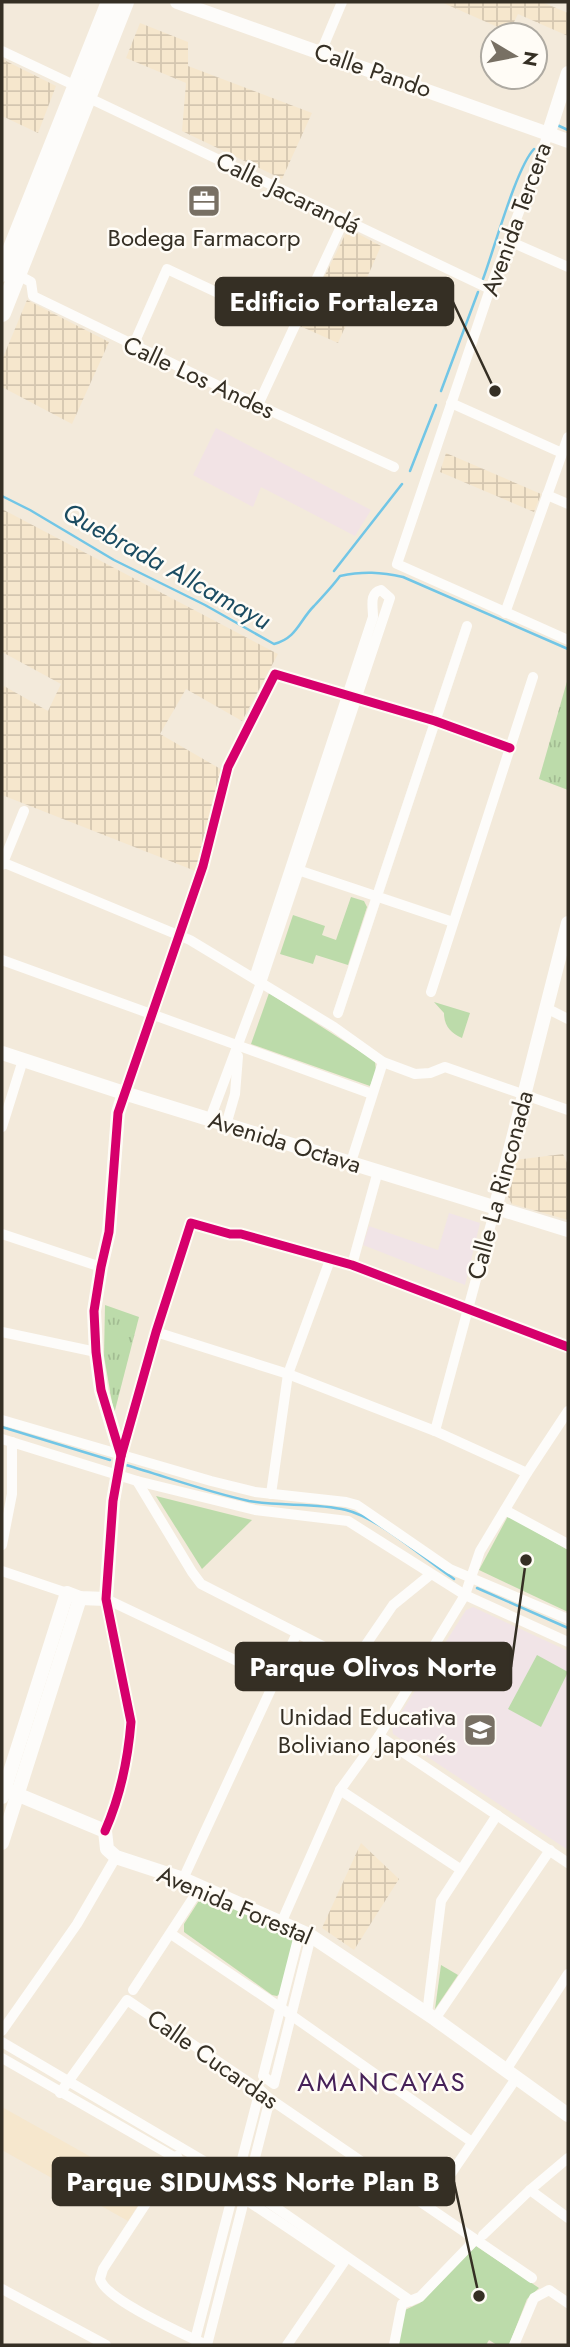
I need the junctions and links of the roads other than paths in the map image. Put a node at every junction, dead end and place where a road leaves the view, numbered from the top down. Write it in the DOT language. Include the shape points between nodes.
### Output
graph roads {
  1 [pos="110,2"];
  2 [pos="125,2"];
  3 [pos="177,2"];
  4 [pos="342,2"];
  5 [pos="2,51"];
  6 [pos="321,52"];
  7 [pos="568,73"];
  8 [pos="81,92"];
  9 [pos="549,132"];
  10 [pos="568,141"];
  11 [pos="344,220"];
  12 [pos="509,241"];
  13 [pos="568,267"];
  14 [pos="10,274"];
  15 [pos="490,289"];
  16 [pos="248,307"];
  17 [pos="2,313"];
  18 [pos="133,346"];
  19 [pos="451,403"];
  20 [pos="258,405"];
  21 [pos="568,437"];
  22 [pos="562,453"];
  23 [pos="394,467"];
  24 [pos="547,495"];
  25 [pos="568,504"];
  26 [pos="505,613"];
  27 [pos="467,626"];
  28 [pos="568,640"];
  29 [pos="533,677"];
  30 [pos="352,696"];
  31 [pos="435,721"];
  32 [pos="510,748"];
  33 [pos="24,811"];
  34 [pos="2,864"];
  35 [pos="294,869"];
  36 [pos="376,897"];
  37 [pos="453,922"];
  38 [pos="568,923"];
  39 [pos="180,935"];
  40 [pos="2,960"];
  41 [pos="258,981"];
  42 [pos="431,992"];
  43 [pos="546,1009"];
  44 [pos="153,1013"];
  45 [pos="338,1013"];
  46 [pos="568,1019"];
  47 [pos="239,1045"];
  48 [pos="2,1053"];
  49 [pos="23,1060"];
  50 [pos="383,1062"];
  51 [pos="124,1093"];
  52 [pos="372,1094"];
  53 [pos="525,1094"];
  54 [pos="568,1110"];
  55 [pos="210,1119"];
  56 [pos="226,1125"];
  57 [pos="2,1127"];
  58 [pos="351,1162"];
  59 [pos="378,1171"];
  60 [pos="495,1209"];
  61 [pos="568,1230"];
  62 [pos="2,1234"];
  63 [pos="330,1259"];
  64 [pos="352,1265"];
  65 [pos="100,1267"];
  66 [pos="467,1309"];
  67 [pos="2,1332"];
  68 [pos="156,1332"];
  69 [pos="568,1347"];
  70 [pos="96,1352"];
  71 [pos="288,1374"];
  72 [pos="568,1411"];
  73 [pos="2,1420"];
  74 [pos="435,1431"];
  75 [pos="7,1441"];
  76 [pos="121,1456"];
  77 [pos="527,1473"];
  78 [pos="117,1474"];
  79 [pos="137,1481"];
  80 [pos="271,1494"];
  81 [pos="505,1510"];
  82 [pos="568,1544"];
  83 [pos="2,1545"];
  84 [pos="2,1571"];
  85 [pos="430,1575"];
  86 [pos="470,1576"];
  87 [pos="74,1595"];
  88 [pos="465,1595"];
  89 [pos="106,1599"];
  90 [pos="568,1619"];
  91 [pos="297,1633"];
  92 [pos="568,1642"];
  93 [pos="354,1662"];
  94 [pos="275,1679"];
  95 [pos="407,1689"];
  96 [pos="379,1736"];
  97 [pos="340,1790"];
  98 [pos="6,1792"];
  99 [pos="497,1815"];
  100 [pos="105,1831"];
  101 [pos="2,1843"];
  102 [pos="550,1850"];
  103 [pos="116,1857"];
  104 [pos="568,1863"];
  105 [pos="460,1869"];
  106 [pos="183,1879"];
  107 [pos="201,1886"];
  108 [pos="282,1922"];
  109 [pos="171,1934"];
  110 [pos="306,1934"];
  111 [pos="568,1974"];
  112 [pos="133,1990"];
  113 [pos="281,2008"];
  114 [pos="291,2015"];
  115 [pos="431,2016"];
  116 [pos="2,2031"];
  117 [pos="2,2042"];
  118 [pos="2,2058"];
  119 [pos="512,2074"];
  120 [pos="67,2082"];
  121 [pos="260,2090"];
  122 [pos="60,2092"];
  123 [pos="271,2099"];
  124 [pos="568,2115"];
  125 [pos="472,2142"];
  126 [pos="182,2149"];
  127 [pos="568,2158"];
  128 [pos="175,2159"];
  129 [pos="234,2186"];
  130 [pos="247,2188"];
  131 [pos="530,2190"];
  132 [pos="244,2199"];
  133 [pos="433,2200"];
  134 [pos="568,2218"];
  135 [pos="479,2237"];
  136 [pos="345,2260"];
  137 [pos="531,2278"];
  138 [pos="2,2289"];
  139 [pos="411,2301"];
  140 [pos="568,2303"];
  141 [pos="195,2340"];
  142 [pos="107,2345"];
  143 [pos="206,2345"];
  144 [pos="287,2345"];
  145 [pos="394,2345"];
  146 [pos="514,2345"];
  1 -- 8 [label="highway"];
  2 -- 8 [label="highway"];
  3 -- 6 [label="street, Calle Pando"];
  4 -- 6 [label="street"];
  5 -- 8 [label="street, Calle Jacarandá"];
  6 -- 9 [label="street, Calle Pando"];
  7 -- 9 [label="street, Avenida Tercera"];
  8 -- 11 [label="street, Calle Jacarandá"];
  8 -- 14 [label="highway"];
  9 -- 10 [label="street, Calle Pando"];
  9 -- 12 [label="street, Avenida Tercera"];
  11 -- 15 [label="street, Calle Jacarandá"];
  11 -- 20 [label="street"];
  12 -- 13 [label="street"];
  12 -- 15 [label="street, Avenida Tercera"];
  14 -- 17 [label="highway"];
  14 -- 18 [label="street, Calle Los Andes" via="31,282 33,296"];
  15 -- 19 [label="street, Avenida Tercera"];
  16 -- 18 [label="street" via="167,269"];
  18 -- 20 [label="street, Calle Los Andes"];
  19 -- 22 [label="street"];
  19 -- 26 [label="street, Avenida Tercera" via="397,564"];
  20 -- 23 [label="street, Calle Los Andes"];
  21 -- 22 [label="street"];
  22 -- 24 [label="street"];
  24 -- 25 [label="street"];
  24 -- 26 [label="street"];
  26 -- 28 [label="street"];
  27 -- 31 [label="street"];
  29 -- 32 [label="street"];
  30 -- 30 [label="street" via="390,598 382,590 373,596 373,617"];
  30 -- 31 [label="street"];
  30 -- 35 [label="street"];
  30 -- 39 [label="street" via="275,674 228,767"];
  31 -- 32 [label="street"];
  31 -- 36 [label="street"];
  32 -- 37 [label="street"];
  33 -- 34 [label="street"];
  34 -- 39 [label="street"];
  35 -- 36 [label="street"];
  35 -- 41 [label="street"];
  36 -- 37 [label="street"];
  36 -- 45 [label="street"];
  37 -- 42 [label="street"];
  38 -- 43 [label="street, Calle La Rinconada"];
  39 -- 41 [label="street"];
  39 -- 44 [label="street"];
  40 -- 44 [label="street"];
  41 -- 47 [label="street"];
  41 -- 50 [label="street"];
  43 -- 46 [label="street"];
  43 -- 53 [label="street, Calle La Rinconada"];
  44 -- 47 [label="street"];
  44 -- 51 [label="street"];
  47 -- 52 [label="street"];
  47 -- 55 [label="street"];
  47 -- 56 [label="street" via="235,1094"];
  48 -- 49 [label="street, Avenida Octava"];
  49 -- 51 [label="street, Avenida Octava"];
  49 -- 57 [label="street"];
  50 -- 52 [label="street"];
  50 -- 53 [label="street" via="415,1074 445,1068"];
  51 -- 55 [label="street, Avenida Octava"];
  51 -- 65 [label="street" via="118,1113 109,1232"];
  52 -- 58 [label="street"];
  53 -- 54 [label="street"];
  53 -- 60 [label="street, Calle La Rinconada"];
  55 -- 56 [label="street, Avenida Octava"];
  56 -- 58 [label="street, Avenida Octava"];
  58 -- 59 [label="street, Avenida Octava"];
  59 -- 60 [label="street, Avenida Octava"];
  59 -- 64 [label="street"];
  60 -- 61 [label="street, Avenida Octava"];
  60 -- 66 [label="street, Calle La Rinconada"];
  62 -- 65 [label="street"];
  63 -- 64 [label="street"];
  63 -- 68 [label="street" via="191,1223"];
  63 -- 71 [label="street"];
  64 -- 66 [label="street"];
  65 -- 70 [label="street" via="94,1311"];
  66 -- 69 [label="street"];
  66 -- 74 [label="street, Calle La Rinconada"];
  67 -- 70 [label="street"];
  68 -- 71 [label="street"];
  68 -- 76 [label="street"];
  70 -- 76 [label="street" via="101,1391"];
  71 -- 74 [label="street"];
  71 -- 80 [label="street"];
  72 -- 77 [label="street"];
  73 -- 76 [label="street"];
  74 -- 77 [label="street"];
  75 -- 78 [label="street"];
  75 -- 83 [label="street" via="12,1494"];
  76 -- 78 [label="street"];
  76 -- 80 [label="street"];
  77 -- 81 [label="street"];
  78 -- 79 [label="street"];
  78 -- 89 [label="street"];
  79 -- 85 [label="street" via="256,1510 348,1521"];
  79 -- 91 [label="street" via="201,1584"];
  80 -- 86 [label="street" via="357,1506 450,1569"];
  81 -- 82 [label="street"];
  81 -- 86 [label="street"];
  84 -- 87 [label="street"];
  85 -- 88 [label="street"];
  85 -- 93 [label="street" via="393,1605"];
  86 -- 88 [label="street"];
  86 -- 90 [label="street"];
  87 -- 89 [label="street"];
  87 -- 98 [label="street"];
  88 -- 92 [label="street"];
  88 -- 95 [label="street"];
  89 -- 94 [label="street"];
  89 -- 100 [label="street" via="131,1722 116,1806"];
  91 -- 93 [label="street"];
  91 -- 94 [label="street"];
  93 -- 95 [label="street"];
  94 -- 106 [label="street"];
  95 -- 96 [label="street"];
  96 -- 97 [label="street"];
  96 -- 99 [label="street"];
  97 -- 105 [label="street"];
  97 -- 108 [label="street"];
  98 -- 100 [label="street"];
  98 -- 101 [label="street"];
  99 -- 102 [label="street"];
  99 -- 105 [label="street"];
  100 -- 103 [label="street" via="107,1849"];
  102 -- 104 [label="street"];
  102 -- 115 [label="street"];
  103 -- 106 [label="street, Avenida Forestal"];
  103 -- 116 [label="street" via="77,1924"];
  105 -- 115 [label="street" via="441,1900"];
  106 -- 107 [label="street, Avenida Forestal"];
  107 -- 108 [label="street, Avenida Forestal"];
  107 -- 109 [label="street"];
  108 -- 110 [label="street, Avenida Forestal"];
  109 -- 112 [label="street"];
  109 -- 113 [label="street"];
  110 -- 113 [label="street"];
  110 -- 114 [label="street"];
  110 -- 115 [label="street, Avenida Forestal"];
  111 -- 119 [label="street"];
  113 -- 114 [label="street"];
  113 -- 114 [label="street" via="263,2076 274,2084"];
  114 -- 125 [label="street"];
  115 -- 119 [label="street, Avenida Forestal"];
  117 -- 120 [label="street"];
  118 -- 122 [label="street"];
  119 -- 124 [label="street, Avenida Forestal"];
  119 -- 125 [label="street"];
  120 -- 121 [label="street, Calle Cucardas" via="127,2000"];
  120 -- 122 [label="street, Calle Cucardas"];
  120 -- 126 [label="street"];
  121 -- 123 [label="street, Calle Cucardas"];
  121 -- 129 [label="street"];
  122 -- 128 [label="street"];
  123 -- 130 [label="street"];
  123 -- 135 [label="street, Calle Cucardas"];
  125 -- 133 [label="street"];
  126 -- 128 [label="street"];
  126 -- 129 [label="street"];
  127 -- 131 [label="street"];
  128 -- 129 [label="street"];
  128 -- 141 [label="street" via="100,2279 106,2290"];
  129 -- 130 [label="street"];
  129 -- 132 [label="street"];
  129 -- 141 [label="street"];
  130 -- 132 [label="street"];
  130 -- 136 [label="street"];
  131 -- 134 [label="street"];
  131 -- 135 [label="street"];
  132 -- 136 [label="street"];
  132 -- 143 [label="street"];
  135 -- 137 [label="street, Calle Cucardas"];
  135 -- 139 [label="street"];
  136 -- 139 [label="street"];
  136 -- 144 [label="street"];
  138 -- 142 [label="street"];
  139 -- 145 [label="street" via="402,2304"];
  140 -- 146 [label="street" via="549,2290 534,2298"];
  141 -- 143 [label="street"];
}
